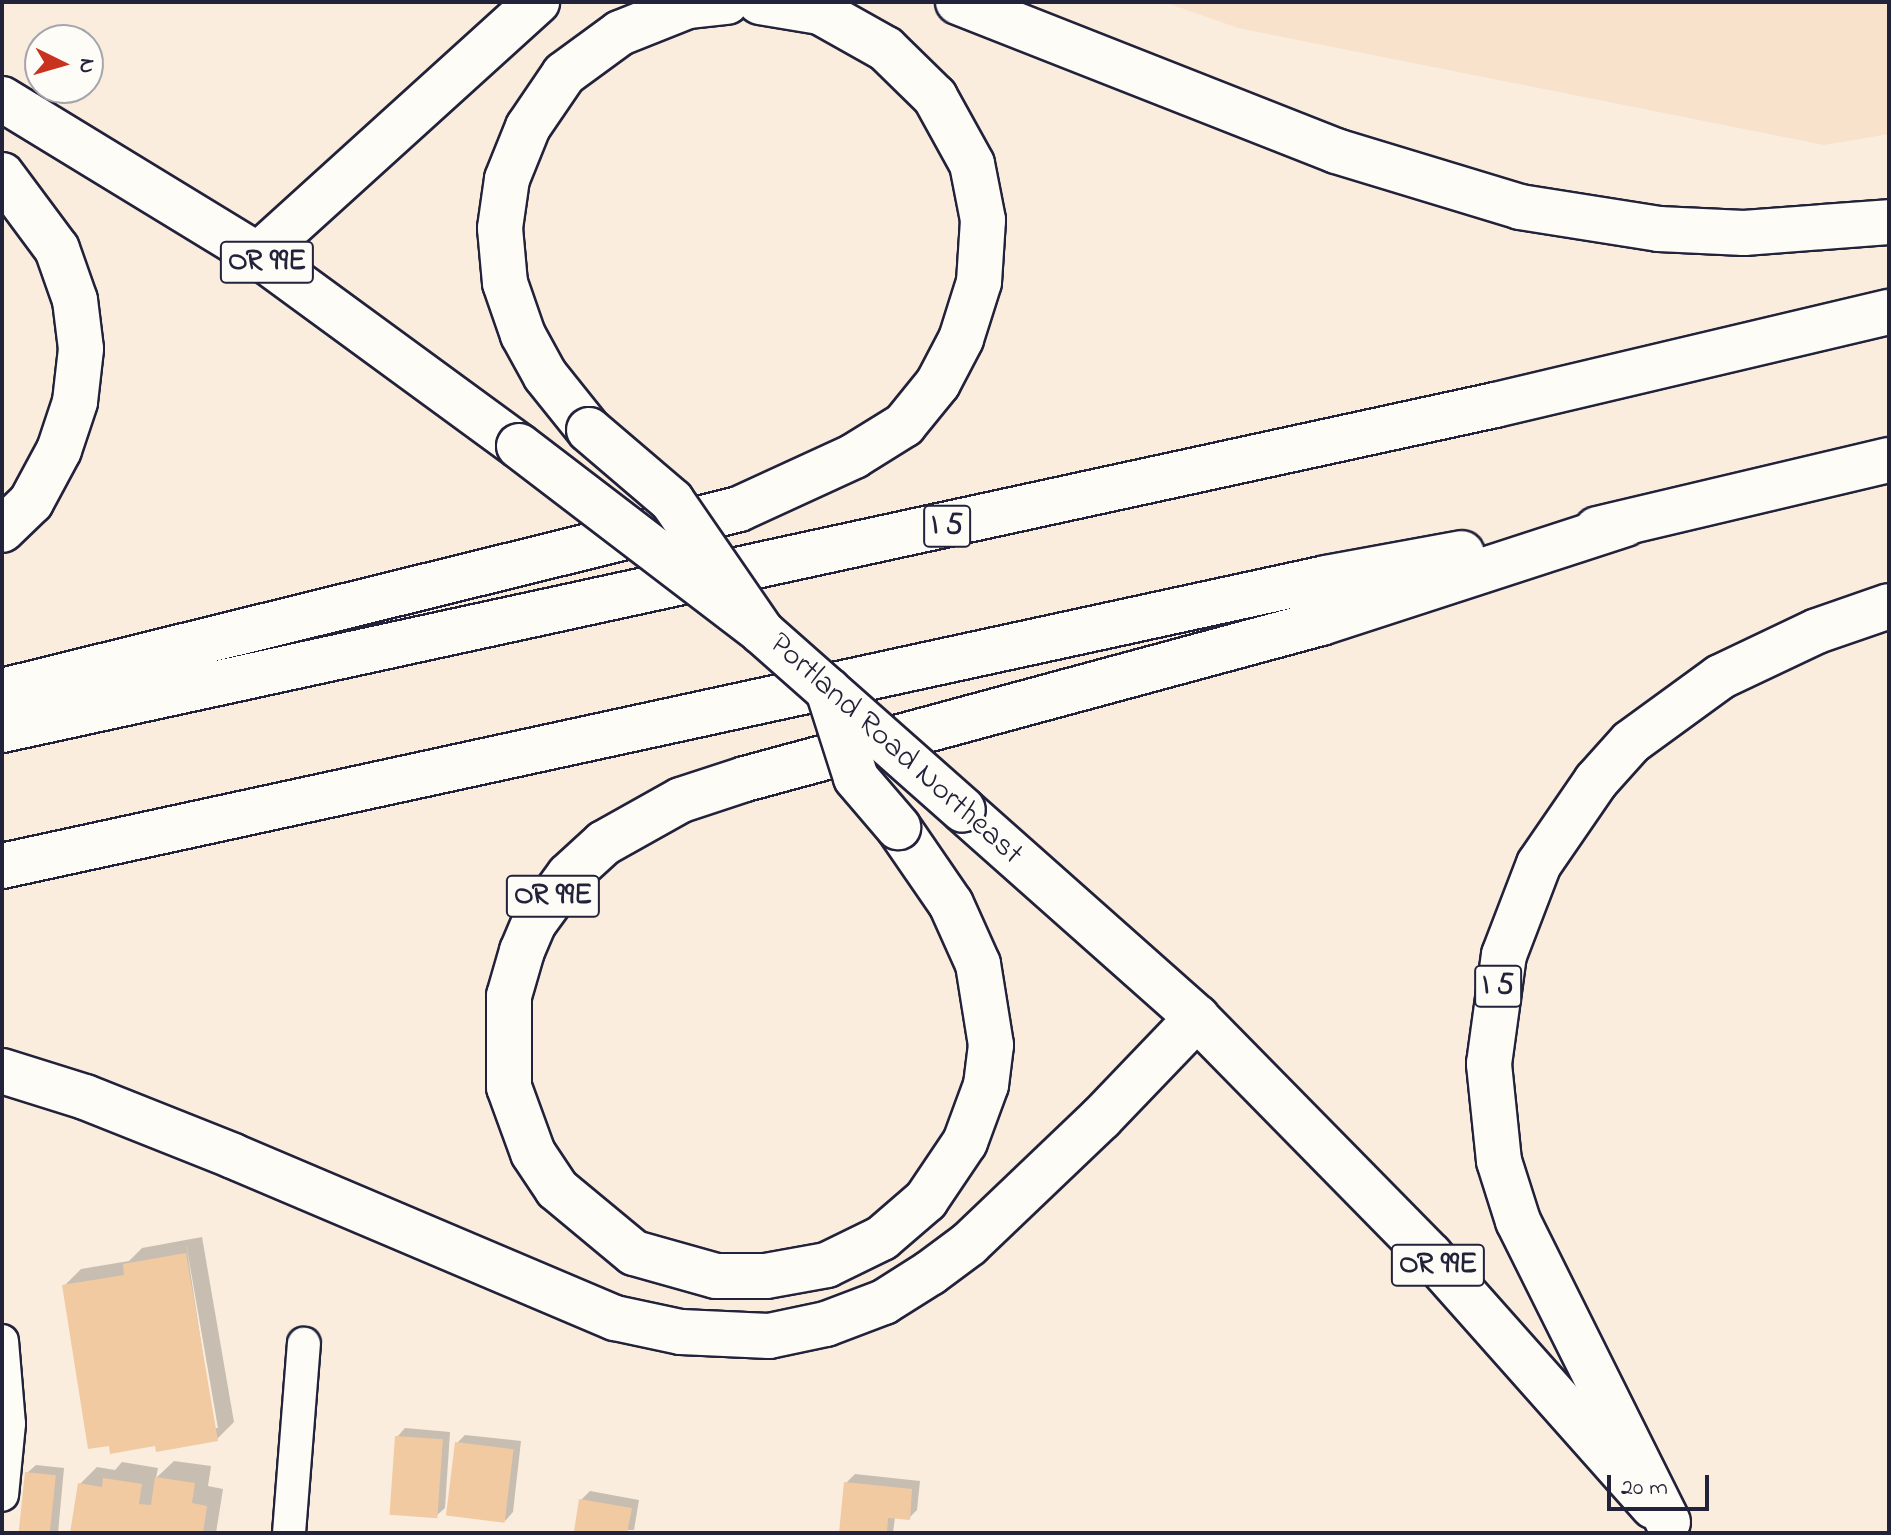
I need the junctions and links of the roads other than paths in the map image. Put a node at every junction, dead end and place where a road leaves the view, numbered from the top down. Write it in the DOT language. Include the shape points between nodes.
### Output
graph roads {
  1 [pos="537,2"];
  2 [pos="727,2"];
  3 [pos="760,2"];
  4 [pos="958,2"];
  5 [pos="2,99"];
  6 [pos="2,175"];
  7 [pos="1889,222"];
  8 [pos="258,255"];
  9 [pos="1889,312"];
  10 [pos="1889,460"];
  11 [pos="1625,524"];
  12 [pos="2,530"];
  13 [pos="1889,606"];
  14 [pos="762,632"];
  15 [pos="828,690"];
  16 [pos="2,691"];
  17 [pos="2,730"];
  18 [pos="2,866"];
  19 [pos="1197,1018"];
  20 [pos="2,1071"];
  21 [pos="2,1341"];
  22 [pos="304,1344"];
  23 [pos="2,1495"];
  24 [pos="1672,1529"];
  25 [pos="289,1533"];
  1 -- 8 [label="main road"];
  2 -- 14 [label="main road, bridge" via="688,6 620,33 564,74 528,127 507,179 500,228 504,278 523,335 545,375 589,430 672,501"];
  3 -- 16 [label="main road" via="820,12 886,49 935,97 972,164 983,220 979,282 961,339 938,383 904,425 854,456 739,509"];
  4 -- 7 [label="main road" via="1336,151 1520,207 1659,229 1744,233"];
  5 -- 8 [label="main road, Portland Road Northeast / OR 99E"];
  6 -- 12 [label="main road" via="57,249 75,300 81,349 75,402 59,450 31,502"];
  8 -- 14 [label="main road, Portland Road Northeast / OR 99E, bridge"];
  9 -- 17 [label="main road, I 5" via="1480,409"];
  10 -- 11 [label="main road"];
  11 -- 15 [label="main road, OR 99E, bridge" via="1321,623 745,779 681,800 604,843 569,875 534,923 522,951 509,996 509,1087 533,1153 557,1189 634,1253 716,1276 766,1276 827,1265 882,1238 915,1210 965,1142 986,1085 991,1045 978,964 951,904 898,827 856,778"];
  11 -- 18 [label="main road" via="1326,578"];
  13 -- 24 [label="main road, I 5" via="1817,631 1720,677 1631,742 1587,792 1539,864 1504,955 1489,1064 1499,1161 1518,1221"];
  14 -- 15 [label="main road, Portland Road Northeast / OR 99E, bridge"];
  15 -- 19 [label="main road, Portland Road Northeast / OR 99E, bridge"];
  19 -- 20 [label="main road" via="1090,1128 939,1266 884,1302 826,1324 769,1336 681,1332 615,1318 233,1156 85,1097"];
  19 -- 24 [label="main road, Portland Road Northeast / OR 99E" via="1430,1255"];
  21 -- 23 [label="street" via="9,1424"];
  22 -- 25 [label="street"];
}
